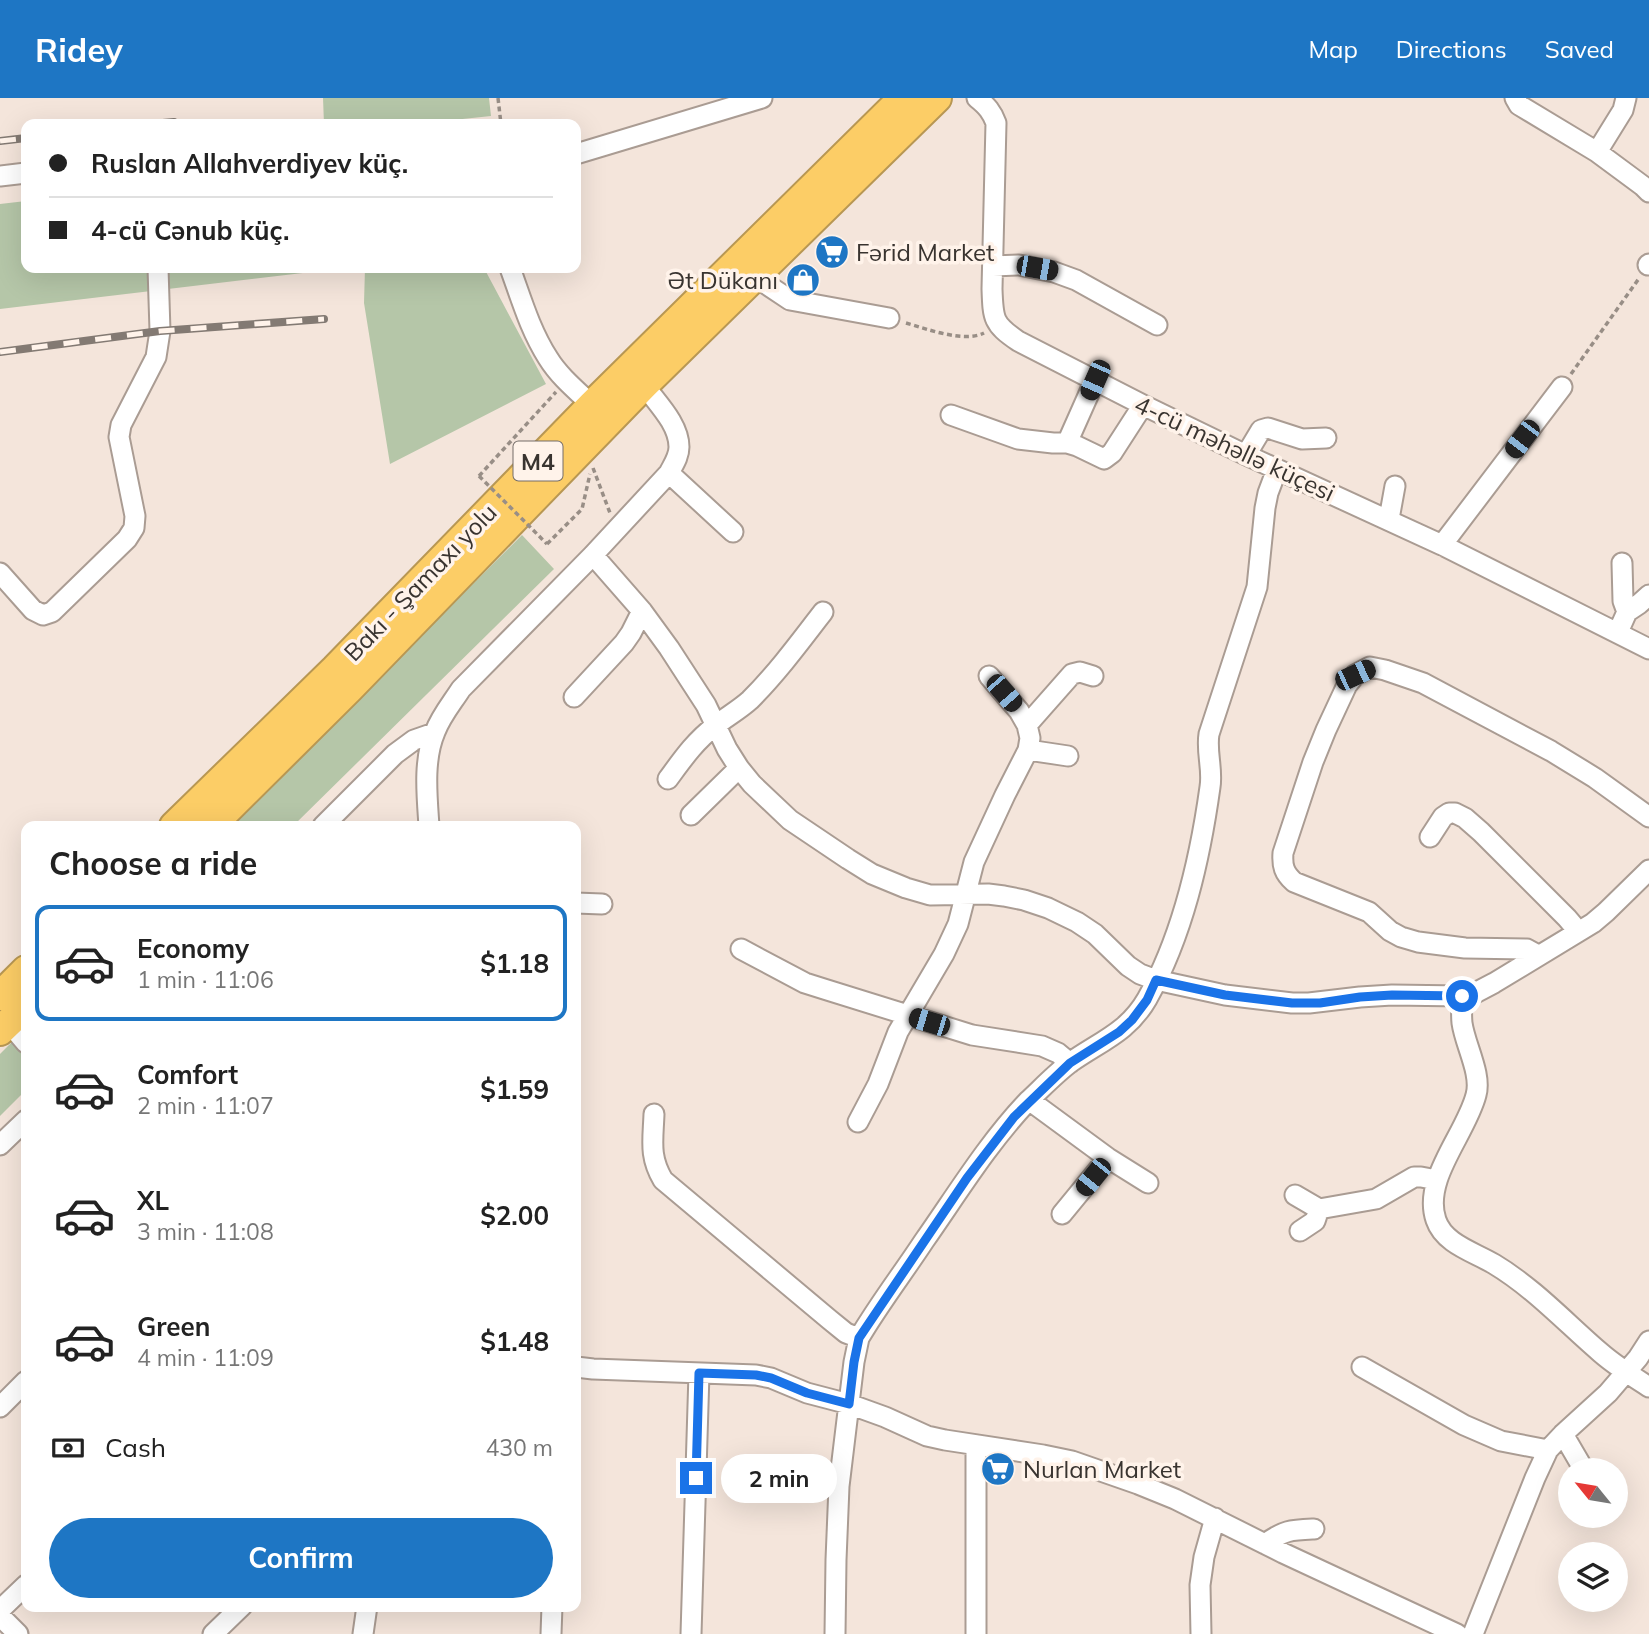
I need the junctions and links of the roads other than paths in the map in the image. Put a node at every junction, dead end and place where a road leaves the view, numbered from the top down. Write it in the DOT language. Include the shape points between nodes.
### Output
graph roads {
  1 [pos="762,98"];
  2 [pos="903,98"];
  3 [pos="937,98"];
  4 [pos="977,98"];
  5 [pos="1515,98"];
  6 [pos="1626,98"];
  7 [pos="581,152"];
  8 [pos="1597,152"];
  9 [pos="21,174"];
  10 [pos="0,176"];
  11 [pos="1649,192"];
  12 [pos="993,266"];
  13 [pos="158,273"];
  14 [pos="512,273"];
  15 [pos="754,276"];
  16 [pos="889,318"];
  17 [pos="1157,325"];
  18 [pos="1095,380"];
  19 [pos="644,386"];
  20 [pos="1562,387"];
  21 [pos="592,405"];
  22 [pos="1143,405"];
  23 [pos="951,415"];
  24 [pos="1326,438"];
  25 [pos="1067,443"];
  26 [pos="1246,455"];
  27 [pos="1277,469"];
  28 [pos="669,473"];
  29 [pos="1395,486"];
  30 [pos="1389,519"];
  31 [pos="733,532"];
  32 [pos="1442,545"];
  33 [pos="593,555"];
  34 [pos="1622,563"];
  35 [pos="0,573"];
  36 [pos="1649,595"];
  37 [pos="642,611"];
  38 [pos="823,612"];
  39 [pos="1627,612"];
  40 [pos="1618,632"];
  41 [pos="1649,649"];
  42 [pos="989,676"];
  43 [pos="1093,676"];
  44 [pos="574,697"];
  45 [pos="715,725"];
  46 [pos="1027,725"];
  47 [pos="434,733"];
  48 [pos="1028,750"];
  49 [pos="1068,756"];
  50 [pos="739,768"];
  51 [pos="668,779"];
  52 [pos="691,816"];
  53 [pos="1649,817"];
  54 [pos="179,821"];
  55 [pos="216,821"];
  56 [pos="328,821"];
  57 [pos="429,821"];
  58 [pos="1430,837"];
  59 [pos="1649,870"];
  60 [pos="966,894"];
  61 [pos="581,903"];
  62 [pos="602,904"];
  63 [pos="1578,931"];
  64 [pos="741,949"];
  65 [pos="1538,955"];
  66 [pos="21,975"];
  67 [pos="1156,980"];
  68 [pos="0,996"];
  69 [pos="1462,996"];
  70 [pos="907,1015"];
  71 [pos="1070,1063"];
  72 [pos="1029,1101"];
  73 [pos="654,1114"];
  74 [pos="858,1122"];
  75 [pos="21,1125"];
  76 [pos="0,1145"];
  77 [pos="1108,1158"];
  78 [pos="1437,1180"];
  79 [pos="1148,1183"];
  80 [pos="1295,1195"];
  81 [pos="1320,1209"];
  82 [pos="1062,1214"];
  83 [pos="1300,1231"];
  84 [pos="859,1338"];
  85 [pos="1649,1342"];
  86 [pos="581,1367"];
  87 [pos="1362,1367"];
  88 [pos="1626,1372"];
  89 [pos="699,1373"];
  90 [pos="21,1386"];
  91 [pos="1649,1387"];
  92 [pos="849,1404"];
  93 [pos="0,1407"];
  94 [pos="1563,1434"];
  95 [pos="976,1445"];
  96 [pos="1548,1450"];
  97 [pos="1577,1458"];
  98 [pos="1215,1518"];
  99 [pos="1314,1529"];
  100 [pos="1265,1544"];
  101 [pos="21,1590"];
  102 [pos="236,1612"];
  103 [pos="366,1612"];
  104 [pos="552,1612"];
  105 [pos="0,1613"];
  106 [pos="18,1634"];
  107 [pos="214,1634"];
  108 [pos="363,1634"];
  109 [pos="551,1634"];
  110 [pos="691,1634"];
  111 [pos="835,1634"];
  112 [pos="976,1634"];
  113 [pos="1201,1634"];
  114 [pos="1457,1634"];
  115 [pos="1473,1634"];
  1 -- 7 [label="street"];
  2 -- 21 [label="highway, Bakı - Şamaxı yolu / M4"];
  3 -- 15 [label="highway, Bakı - Şamaxı yolu / M4"];
  4 -- 12 [label="street" via="989,108 996,123"];
  5 -- 8 [label="street" via="1518,106"];
  6 -- 8 [label="street"];
  8 -- 11 [label="street"];
  9 -- 10 [label="street"];
  12 -- 17 [label="street" via="1019,265 1054,272"];
  12 -- 18 [label="street, 4-cü məhəllə küçesi" via="993,308 998,325 1018,341"];
  13 -- 35 [label="street" via="156,357 119,437 134,528 52,612 43,615 33,610"];
  14 -- 21 [label="street" via="548,359"];
  15 -- 16 [label="street" via="790,300"];
  15 -- 19 [label="highway, Bakı - Şamaxı yolu / M4"];
  18 -- 22 [label="street, 4-cü məhəllə küçesi"];
  18 -- 25 [label="street"];
  19 -- 28 [label="street" via="677,434 677,459"];
  19 -- 55 [label="highway, Bakı - Şamaxı yolu / M4"];
  20 -- 32 [label="street"];
  21 -- 54 [label="highway, Bakı - Şamaxı yolu / M4" via="335,669"];
  22 -- 25 [label="street" via="1104,459"];
  22 -- 26 [label="street, 4-cü məhəllə küçesi"];
  23 -- 25 [label="street" via="1018,439"];
  24 -- 26 [label="street" via="1302,439 1268,428 1261,430"];
  26 -- 27 [label="street, 4-cü məhəllə küçesi"];
  27 -- 30 [label="street, 4-cü məhəllə küçesi"];
  27 -- 67 [label="street" via="1265,508 1257,587 1209,734 1211,779 1196,862 1180,922"];
  28 -- 31 [label="street"];
  28 -- 33 [label="street"];
  29 -- 30 [label="street"];
  30 -- 32 [label="street, 4-cü məhəllə küçesi"];
  32 -- 40 [label="street, 4-cü məhəllə küçesi"];
  33 -- 37 [label="street"];
  33 -- 47 [label="street" via="461,689"];
  34 -- 39 [label="street"];
  36 -- 39 [label="street"];
  37 -- 44 [label="street" via="624,643"];
  37 -- 45 [label="street"];
  38 -- 45 [label="street" via="772,677 739,710"];
  39 -- 40 [label="street"];
  40 -- 41 [label="street, 4-cü məhəllə küçesi"];
  42 -- 46 [label="street"];
  43 -- 46 [label="street" via="1072,674"];
  45 -- 50 [label="street"];
  45 -- 51 [label="street"];
  46 -- 48 [label="street"];
  47 -- 56 [label="street" via="395,754"];
  47 -- 57 [label="street" via="428,758"];
  48 -- 49 [label="street"];
  48 -- 60 [label="street" via="974,862"];
  50 -- 52 [label="street"];
  50 -- 60 [label="street" via="790,820 872,874 919,893"];
  53 -- 65 [label="street" via="1551,751 1423,684 1370,667 1355,675 1312,762 1283,853 1287,875 1294,882 1369,912 1401,937 1465,948 1527,949"];
  58 -- 63 [label="street" via="1449,813 1465,818"];
  59 -- 63 [label="street" via="1606,912"];
  60 -- 67 [label="street" via="1004,896 1048,908 1086,928 1128,966"];
  60 -- 70 [label="street" via="944,954"];
  61 -- 62 [label="street"];
  63 -- 65 [label="street"];
  64 -- 70 [label="street" via="805,983"];
  65 -- 69 [label="street" via="1494,983"];
  66 -- 68 [label="highway"];
  67 -- 69 [label="street" via="1292,1003 1392,995"];
  67 -- 71 [label="street" via="1126,1026"];
  69 -- 78 [label="street" via="1462,1022 1477,1092"];
  70 -- 71 [label="street" via="972,1035 1042,1046"];
  70 -- 74 [label="street"];
  71 -- 72 [label="street"];
  72 -- 77 [label="street"];
  72 -- 84 [label="street" via="967,1178"];
  73 -- 84 [label="street" via="652,1154 663,1180 846,1333"];
  75 -- 76 [label="street"];
  77 -- 79 [label="street"];
  77 -- 82 [label="street"];
  78 -- 81 [label="street" via="1414,1177 1376,1199"];
  78 -- 88 [label="street" via="1435,1218 1441,1230 1512,1276"];
  80 -- 81 [label="street"];
  81 -- 83 [label="street" via="1315,1221"];
  84 -- 92 [label="street"];
  85 -- 88 [label="street"];
  86 -- 89 [label="street"];
  87 -- 96 [label="street" via="1464,1426 1501,1441"];
  88 -- 91 [label="street"];
  88 -- 94 [label="street"];
  89 -- 92 [label="street" via="771,1378"];
  89 -- 110 [label="street"];
  90 -- 93 [label="street"];
  92 -- 95 [label="street" via="927,1436"];
  92 -- 111 [label="street" via="839,1486"];
  94 -- 96 [label="street"];
  94 -- 97 [label="street"];
  95 -- 98 [label="street" via="1072,1461"];
  95 -- 112 [label="street"];
  96 -- 115 [label="street"];
  98 -- 100 [label="street"];
  98 -- 113 [label="street" via="1200,1585"];
  99 -- 100 [label="street" via="1279,1534"];
  100 -- 114 [label="street"];
  101 -- 105 [label="street"];
  102 -- 107 [label="street"];
  103 -- 108 [label="street"];
  104 -- 109 [label="street"];
  105 -- 106 [label="street"];
}
